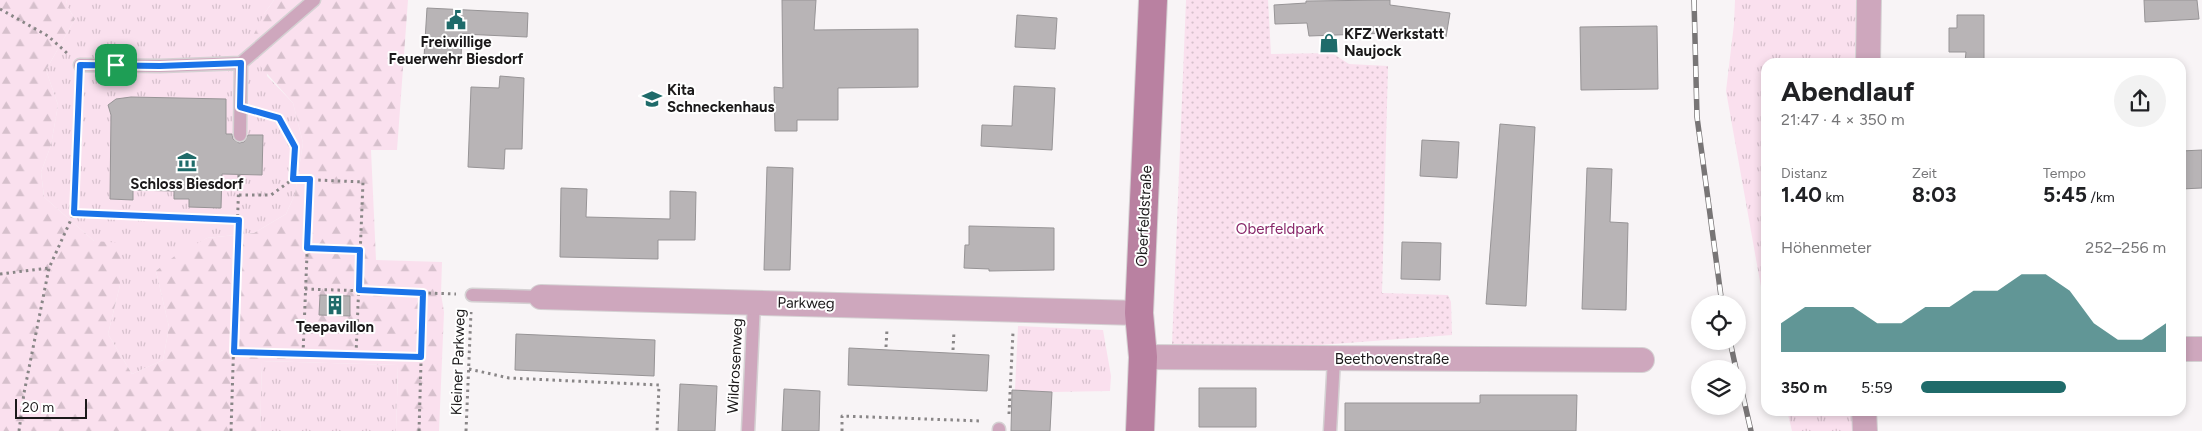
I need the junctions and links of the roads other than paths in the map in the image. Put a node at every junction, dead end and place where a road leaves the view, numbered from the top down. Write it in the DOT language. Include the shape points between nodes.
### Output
graph roads {
  1 [pos="314,0"];
  2 [pos="1153,0"];
  3 [pos="1869,0"];
  4 [pos="1868,58"];
  5 [pos="241,63"];
  6 [pos="80,65"];
  7 [pos="240,135"];
  8 [pos="472,294"];
  9 [pos="542,297"];
  10 [pos="754,302"];
  11 [pos="1139,313"];
  12 [pos="2186,349"];
  13 [pos="2202,349"];
  14 [pos="1143,357"];
  15 [pos="1334,360"];
  16 [pos="1642,360"];
  17 [pos="1864,416"];
  18 [pos="748,431"];
  19 [pos="1140,431"];
  20 [pos="1330,431"];
  21 [pos="1865,431"];
  1 -- 5 [label="lane"];
  2 -- 11 [label="street, Oberfeldstraße"];
  3 -- 4 [label="street"];
  5 -- 6 [label="lane"];
  5 -- 7 [label="lane"];
  8 -- 9 [label="lane, Parkweg"];
  9 -- 10 [label="street, Parkweg"];
  10 -- 11 [label="street, Parkweg"];
  10 -- 18 [label="lane, Wildrosenweg"];
  11 -- 14 [label="street, Oberfeldstraße"];
  12 -- 13 [label="street"];
  14 -- 15 [label="street, Beethovenstraße"];
  14 -- 19 [label="street, Oberfeldstraße"];
  15 -- 16 [label="street, Beethovenstraße"];
  15 -- 20 [label="lane"];
  17 -- 21 [label="street"];
}
